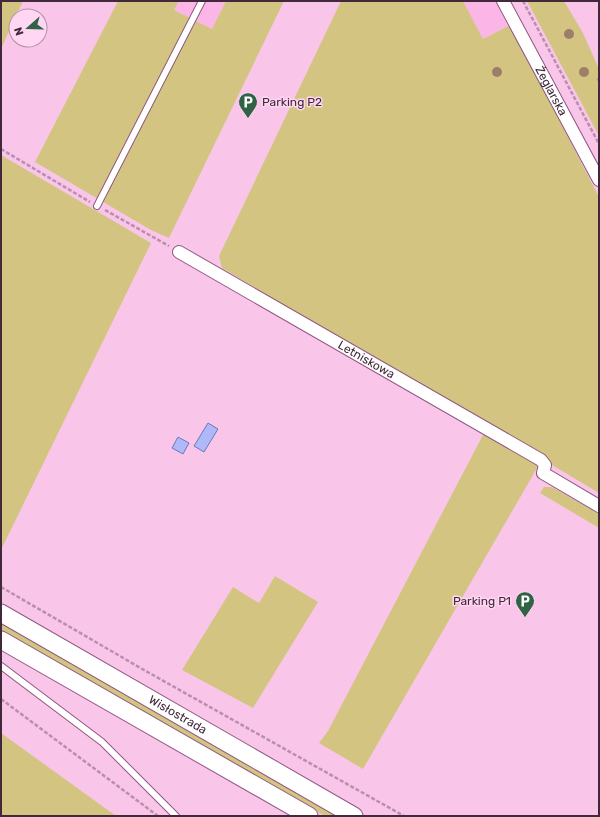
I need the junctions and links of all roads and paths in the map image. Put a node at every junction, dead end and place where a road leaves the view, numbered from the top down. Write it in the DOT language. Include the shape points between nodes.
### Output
graph roads {
  1 [pos="202,1"];
  2 [pos="503,1"];
  3 [pos="523,1"];
  4 [pos="599,144"];
  5 [pos="599,180"];
  6 [pos="97,206"];
  7 [pos="180,252"];
  8 [pos="599,506"];
  9 [pos="1,587"];
  10 [pos="1,613"];
  11 [pos="1,640"];
  12 [pos="1,666"];
  13 [pos="1,699"];
  14 [pos="158,816"];
  15 [pos="176,816"];
  16 [pos="309,816"];
  17 [pos="354,816"];
  18 [pos="404,816"];
  1 -- 6 [label="lane"];
  2 -- 5 [label="street, Żeglarska"];
  3 -- 4 [label="path"];
  7 -- 8 [label="street, Letniskowa" via="541,460 545,465 543,473"];
  9 -- 18 [label="path"];
  10 -- 17 [label="main road, Wisłostrada"];
  11 -- 16 [label="main road, Wisłostrada"];
  12 -- 15 [label="lane" via="102,742"];
  13 -- 14 [label="path"];
}
